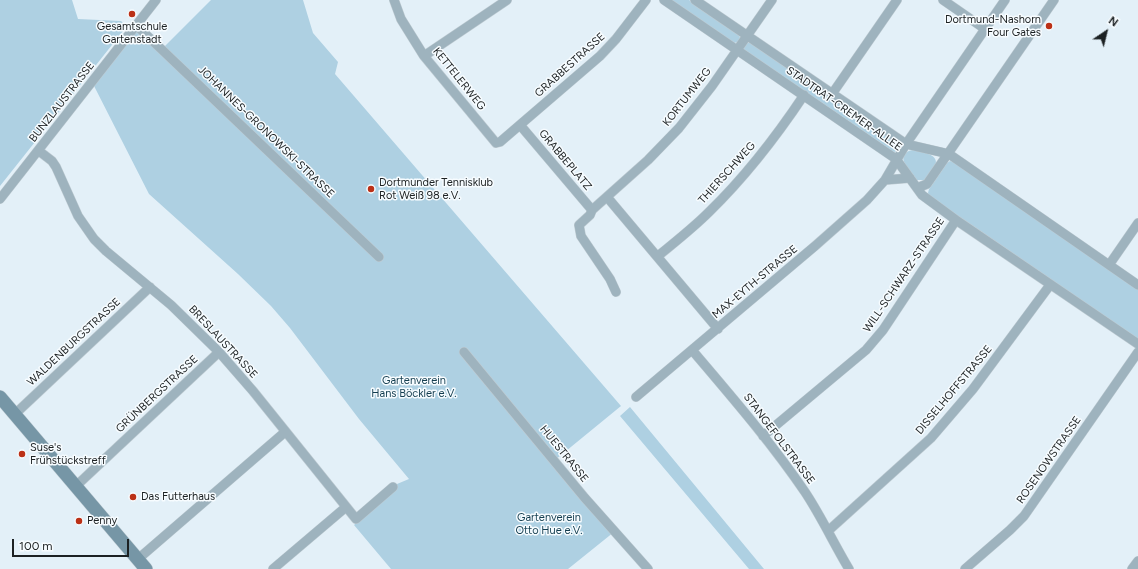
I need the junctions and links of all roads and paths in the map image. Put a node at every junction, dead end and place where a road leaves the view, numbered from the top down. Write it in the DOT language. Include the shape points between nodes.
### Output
graph roads {
  1 [pos="156,0"];
  2 [pos="394,0"];
  3 [pos="507,0"];
  4 [pos="646,0"];
  5 [pos="664,0"];
  6 [pos="695,0"];
  7 [pos="772,0"];
  8 [pos="897,0"];
  9 [pos="943,0"];
  10 [pos="1005,0"];
  11 [pos="1054,0"];
  12 [pos="136,25"];
  13 [pos="985,29"];
  14 [pos="747,36"];
  15 [pos="737,49"];
  16 [pos="424,56"];
  17 [pos="832,94"];
  18 [pos="804,95"];
  19 [pos="520,125"];
  20 [pos="906,144"];
  21 [pos="38,151"];
  22 [pos="948,154"];
  23 [pos="896,159"];
  24 [pos="910,178"];
  25 [pos="885,180"];
  26 [pos="917,188"];
  27 [pos="607,196"];
  28 [pos="0,199"];
  29 [pos="592,210"];
  30 [pos="956,220"];
  31 [pos="1138,223"];
  32 [pos="658,256"];
  33 [pos="379,257"];
  34 [pos="1109,265"];
  35 [pos="1050,285"];
  36 [pos="1138,285"];
  37 [pos="150,287"];
  38 [pos="616,292"];
  39 [pos="718,329"];
  40 [pos="1138,344"];
  41 [pos="692,350"];
  42 [pos="219,352"];
  43 [pos="464,352"];
  44 [pos="1138,352"];
  45 [pos="0,397"];
  46 [pos="636,397"];
  47 [pos="15,414"];
  48 [pos="285,432"];
  49 [pos="763,436"];
  50 [pos="76,486"];
  51 [pos="393,487"];
  52 [pos="346,507"];
  53 [pos="828,531"];
  54 [pos="1138,561"];
  55 [pos="142,564"];
  56 [pos="646,568"];
  57 [pos="273,569"];
  58 [pos="849,569"];
  59 [pos="965,569"];
  60 [pos="1132,569"];
  1 -- 12 [label="street, BUNZLAUSTRASSE"];
  2 -- 16 [label="street, KETTELERWEG" via="401,19"];
  3 -- 16 [label="street"];
  4 -- 19 [label="street, GRABBESTRASSE" via="600,56"];
  5 -- 15 [label="street, STADTRAT-CREMER-ALLEE"];
  6 -- 14 [label="street, STADTRAT-CREMER-ALLEE"];
  7 -- 14 [label="street, KORTUMWEG"];
  8 -- 17 [label="street"];
  9 -- 13 [label="street"];
  10 -- 13 [label="street, MAX-EYTH-STRASSE"];
  11 -- 22 [label="street"];
  12 -- 21 [label="street, BUNZLAUSTRASSE"];
  12 -- 33 [label="street, JOHANNES-GRONOWSKI-STRASSE"];
  13 -- 20 [label="street, MAX-EYTH-STRASSE"];
  14 -- 15 [label="street, KORTUMWEG"];
  14 -- 17 [label="street, STADTRAT-CREMER-ALLEE"];
  15 -- 18 [label="street, STADTRAT-CREMER-ALLEE"];
  15 -- 27 [label="street, KORTUMWEG" via="679,128"];
  16 -- 19 [label="street, KETTELERWEG" via="496,143"];
  17 -- 20 [label="street, STADTRAT-CREMER-ALLEE"];
  18 -- 23 [label="street, STADTRAT-CREMER-ALLEE"];
  18 -- 32 [label="street, THIERSCHWEG" via="755,162 709,212"];
  19 -- 29 [label="street, GRABBEPLATZ"];
  20 -- 22 [label="street, STADTRAT-CREMER-ALLEE"];
  20 -- 23 [label="street, MAX-EYTH-STRASSE"];
  21 -- 28 [label="street, BUNZLAUSTRASSE"];
  21 -- 37 [label="street, BRESLAUSTRASSE" via="56,167 78,216 94,239"];
  22 -- 26 [label="street" via="927,184"];
  22 -- 34 [label="street, STADTRAT-CREMER-ALLEE"];
  23 -- 24 [label="street, STADTRAT-CREMER-ALLEE"];
  23 -- 25 [label="street, MAX-EYTH-STRASSE"];
  24 -- 25 [label="street"];
  24 -- 26 [label="street, STADTRAT-CREMER-ALLEE"];
  25 -- 39 [label="street, MAX-EYTH-STRASSE" via="867,200 816,246"];
  26 -- 30 [label="street, STADTRAT-CREMER-ALLEE" via="922,195"];
  27 -- 29 [label="street"];
  27 -- 32 [label="street"];
  29 -- 38 [label="street" via="579,225 581,236 610,278"];
  30 -- 35 [label="street, STADTRAT-CREMER-ALLEE"];
  30 -- 49 [label="street, WILL-SCHWARZ-STRASSE" via="883,330 866,350"];
  31 -- 34 [label="street"];
  32 -- 39 [label="street"];
  34 -- 36 [label="street, STADTRAT-CREMER-ALLEE"];
  35 -- 40 [label="street, STADTRAT-CREMER-ALLEE"];
  35 -- 53 [label="street, DISSELHOFFSTRASSE" via="973,389 931,438"];
  37 -- 42 [label="street, BRESLAUSTRASSE"];
  37 -- 47 [label="street, WALDENBURGSTRASSE"];
  39 -- 41 [label="street, MAX-EYTH-STRASSE"];
  41 -- 46 [label="street, MAX-EYTH-STRASSE"];
  41 -- 49 [label="street, STANGEFOLSTRASSE"];
  42 -- 48 [label="street, BRESLAUSTRASSE"];
  42 -- 50 [label="street, GRÜNBERGSTRASSE"];
  43 -- 56 [label="street, HUESTRASSE"];
  44 -- 59 [label="street, ROSENOWSTRASSE" via="1024,516"];
  45 -- 47 [label="street"];
  47 -- 50 [label="street"];
  48 -- 52 [label="street, BRESLAUSTRASSE"];
  48 -- 55 [label="street"];
  49 -- 53 [label="street, STANGEFOLSTRASSE" via="806,493"];
  50 -- 55 [label="street"];
  51 -- 52 [label="street, BRESLAUSTRASSE" via="356,519"];
  52 -- 57 [label="street"];
  53 -- 58 [label="street, STANGEFOLSTRASSE"];
  54 -- 60 [label="street"];
}
